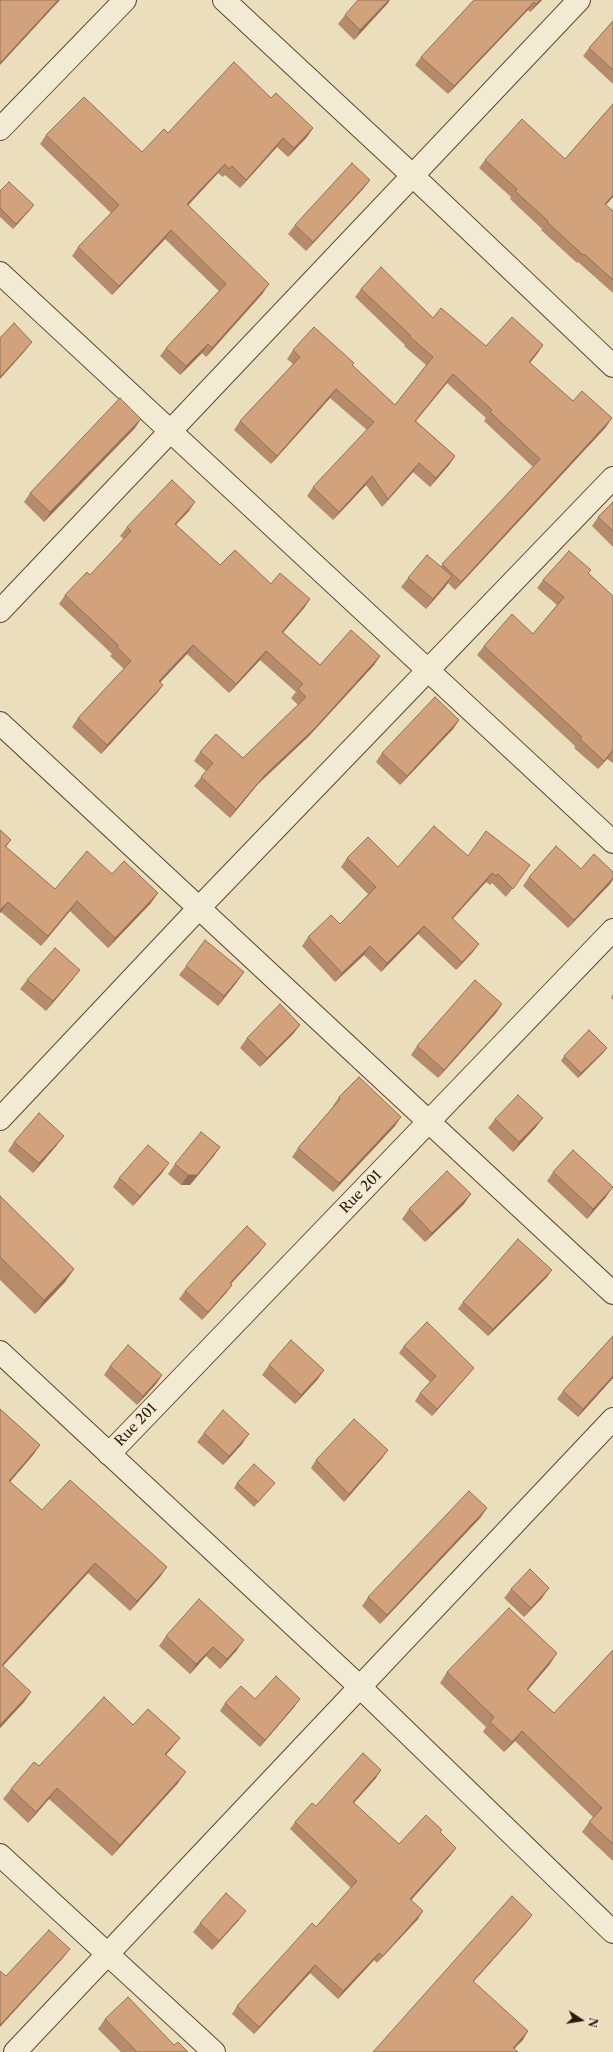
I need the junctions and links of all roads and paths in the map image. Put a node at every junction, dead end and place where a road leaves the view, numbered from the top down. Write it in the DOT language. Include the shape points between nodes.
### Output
graph roads {
  1 [pos="126,0"];
  2 [pos="224,0"];
  3 [pos="579,0"];
  4 [pos="0,130"];
  5 [pos="412,175"];
  6 [pos="0,273"];
  7 [pos="613,366"];
  8 [pos="171,432"];
  9 [pos="613,478"];
  10 [pos="0,611"];
  11 [pos="428,671"];
  12 [pos="0,722"];
  13 [pos="613,842"];
  14 [pos="198,909"];
  15 [pos="613,930"];
  16 [pos="0,1119"];
  17 [pos="429,1122"];
  18 [pos="613,1293"];
  19 [pos="0,1352"];
  20 [pos="613,1419"];
  21 [pos="109,1454"];
  22 [pos="360,1687"];
  23 [pos="0,1855"];
  24 [pos="613,1932"];
  25 [pos="108,1954"];
  26 [pos="15,2052"];
  27 [pos="214,2052"];
  1 -- 4 [label="street"];
  2 -- 5 [label="street"];
  3 -- 5 [label="street"];
  5 -- 7 [label="street"];
  5 -- 8 [label="street"];
  6 -- 8 [label="street"];
  8 -- 10 [label="street"];
  8 -- 11 [label="street"];
  9 -- 11 [label="street"];
  11 -- 13 [label="street"];
  11 -- 14 [label="street"];
  12 -- 14 [label="street"];
  14 -- 16 [label="street"];
  14 -- 17 [label="street"];
  15 -- 17 [label="street, Rue 201"];
  17 -- 18 [label="street"];
  17 -- 21 [label="street, Rue 201"];
  19 -- 21 [label="street"];
  20 -- 22 [label="street"];
  21 -- 22 [label="street"];
  22 -- 24 [label="street"];
  22 -- 25 [label="street"];
  23 -- 25 [label="street"];
  25 -- 26 [label="street"];
  25 -- 27 [label="street"];
}
